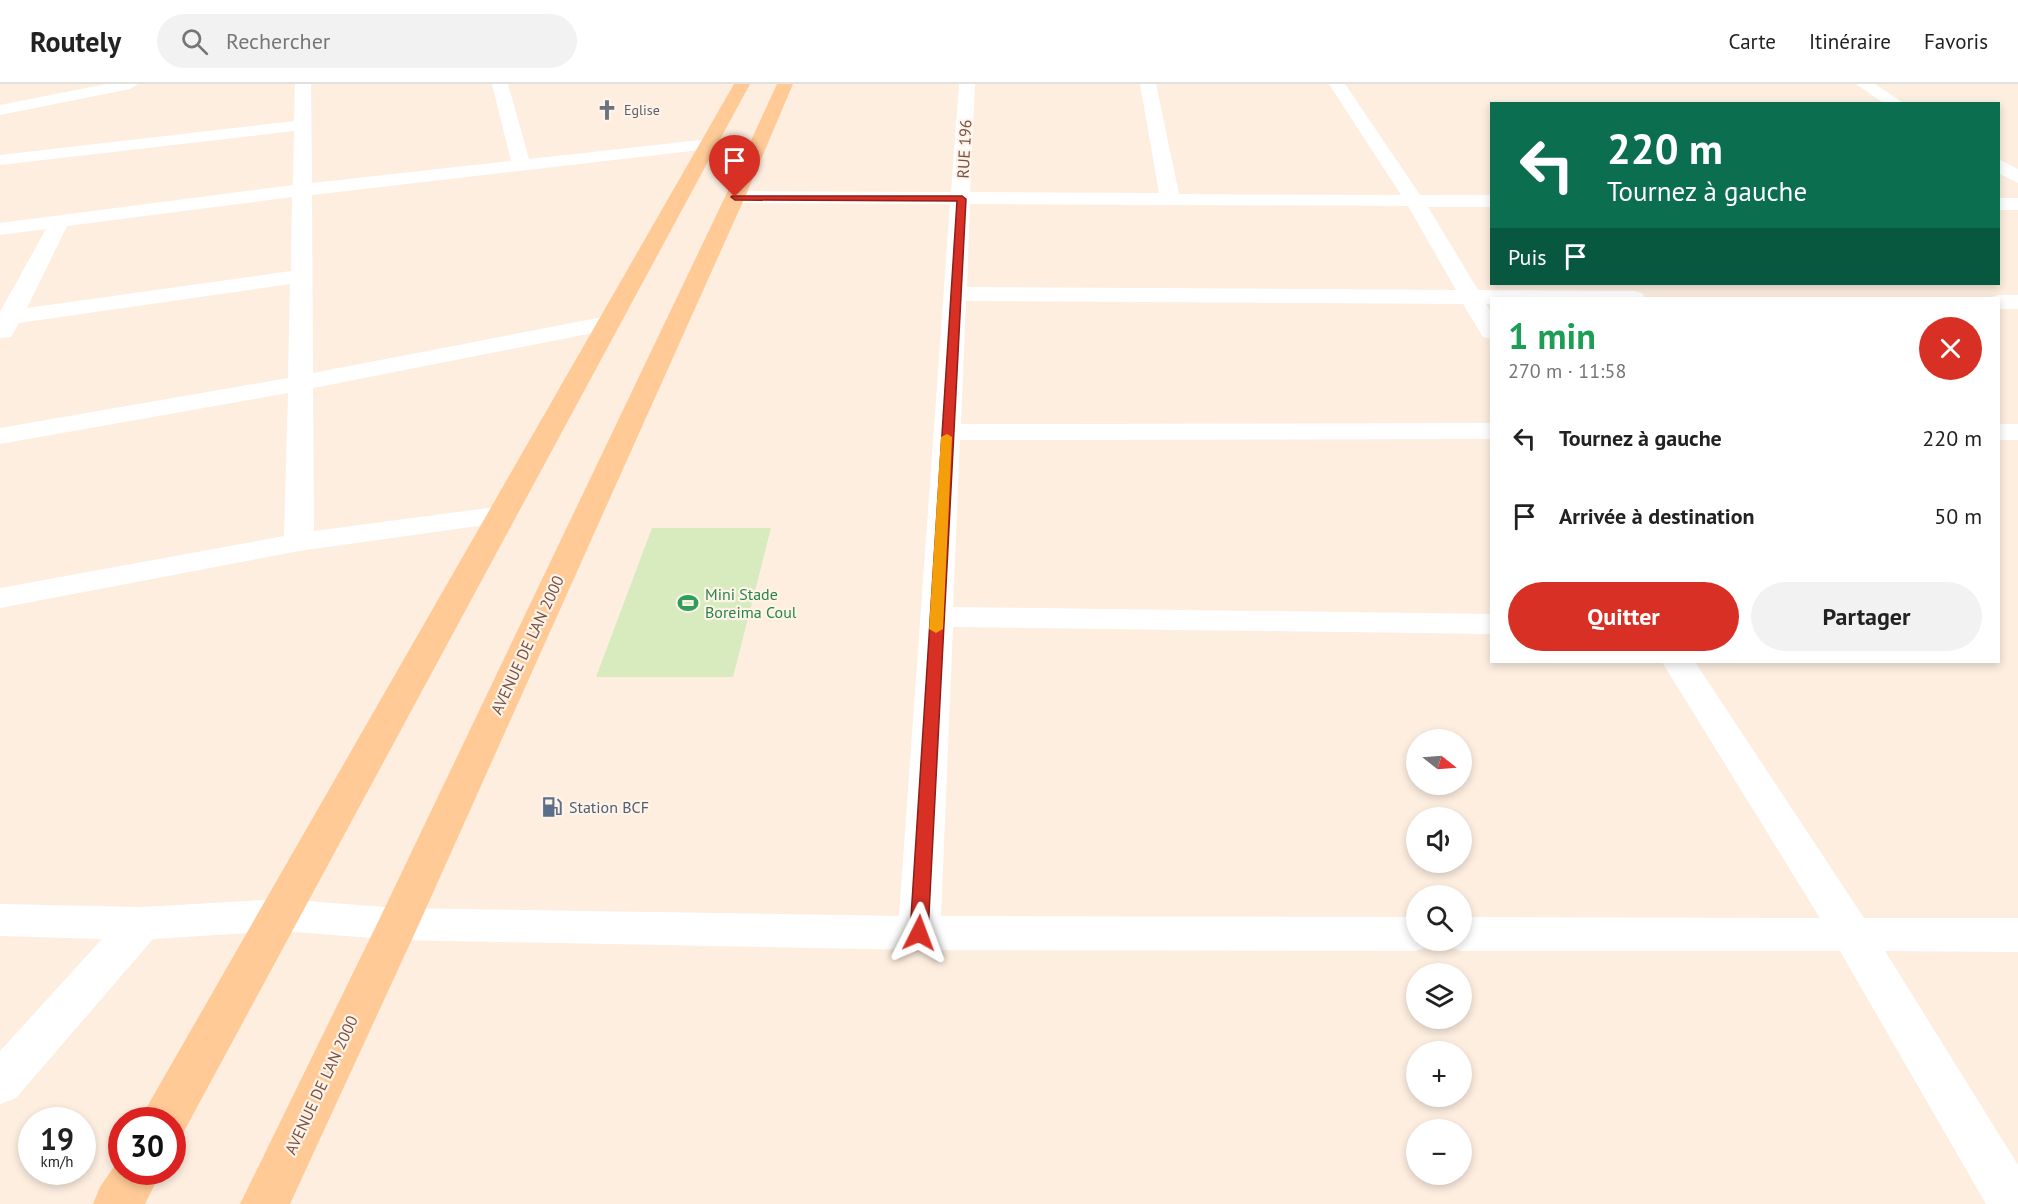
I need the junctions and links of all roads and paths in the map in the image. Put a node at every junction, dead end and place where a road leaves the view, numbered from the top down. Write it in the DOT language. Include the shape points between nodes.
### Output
graph roads {
  1 [pos="130,84"];
  2 [pos="303,84"];
  3 [pos="500,84"];
  4 [pos="742,84"];
  5 [pos="785,84"];
  6 [pos="967,84"];
  7 [pos="1148,84"];
  8 [pos="1337,84"];
  9 [pos="1864,84"];
  10 [pos="1894,102"];
  11 [pos="0,110"];
  12 [pos="302,125"];
  13 [pos="709,144"];
  14 [pos="0,160"];
  15 [pos="521,165"];
  16 [pos="2000,166"];
  17 [pos="2018,177"];
  18 [pos="302,190"];
  19 [pos="735,197"];
  20 [pos="962,199"];
  21 [pos="1170,199"];
  22 [pos="1414,201"];
  23 [pos="1490,201"];
  24 [pos="2000,204"];
  25 [pos="2018,204"];
  26 [pos="60,221"];
  27 [pos="0,229"];
  28 [pos="301,276"];
  29 [pos="954,294"];
  30 [pos="1470,297"];
  31 [pos="1490,297"];
  32 [pos="2000,302"];
  33 [pos="2018,302"];
  34 [pos="5,318"];
  35 [pos="608,323"];
  36 [pos="1490,330"];
  37 [pos="0,338"];
  38 [pos="300,383"];
  39 [pos="1490,431"];
  40 [pos="947,432"];
  41 [pos="2000,432"];
  42 [pos="2018,432"];
  43 [pos="0,436"];
  44 [pos="503,515"];
  45 [pos="299,542"];
  46 [pos="0,598"];
  47 [pos="937,617"];
  48 [pos="1490,624"];
  49 [pos="1679,663"];
  50 [pos="281,915"];
  51 [pos="0,920"];
  52 [pos="142,923"];
  53 [pos="398,924"];
  54 [pos="919,933"];
  55 [pos="1406,934"];
  56 [pos="1472,934"];
  57 [pos="1852,934"];
  58 [pos="2018,935"];
  59 [pos="0,1083"];
  60 [pos="172,1107"];
  61 [pos="129,1185"];
  62 [pos="118,1204"];
  63 [pos="265,1204"];
  64 [pos="2014,1204"];
  1 -- 11 [label="street"];
  2 -- 12 [label="street"];
  3 -- 15 [label="street"];
  4 -- 13 [label="main road"];
  5 -- 19 [label="main road, AVENUE DE L'AN 2000"];
  6 -- 20 [label="street, RUE 196"];
  7 -- 21 [label="street"];
  8 -- 22 [label="street"];
  9 -- 10 [label="street"];
  12 -- 14 [label="street"];
  12 -- 18 [label="street"];
  13 -- 15 [label="street"];
  13 -- 35 [label="main road"];
  15 -- 18 [label="street"];
  16 -- 17 [label="street"];
  18 -- 26 [label="street"];
  18 -- 28 [label="street"];
  19 -- 20 [label="street"];
  19 -- 53 [label="main road, AVENUE DE L'AN 2000"];
  20 -- 21 [label="street"];
  20 -- 29 [label="street, RUE 196"];
  21 -- 22 [label="street"];
  22 -- 23 [label="street"];
  22 -- 30 [label="street"];
  24 -- 25 [label="street"];
  26 -- 27 [label="street"];
  26 -- 34 [label="street"];
  28 -- 34 [label="street"];
  28 -- 38 [label="street"];
  29 -- 30 [label="street"];
  29 -- 40 [label="street, RUE 196"];
  30 -- 31 [label="street"];
  30 -- 36 [label="street"];
  32 -- 33 [label="street"];
  34 -- 37 [label="street"];
  35 -- 38 [label="street"];
  35 -- 44 [label="main road"];
  38 -- 43 [label="street"];
  38 -- 45 [label="street"];
  39 -- 40 [label="street"];
  40 -- 47 [label="street, RUE 196"];
  41 -- 42 [label="street"];
  44 -- 45 [label="street"];
  44 -- 50 [label="main road"];
  45 -- 46 [label="street"];
  47 -- 48 [label="street"];
  47 -- 54 [label="street, RUE 196"];
  49 -- 57 [label="street"];
  50 -- 52 [label="street"];
  50 -- 53 [label="street"];
  50 -- 60 [label="main road"];
  51 -- 52 [label="street"];
  52 -- 59 [label="street"];
  53 -- 54 [label="street"];
  53 -- 63 [label="main road, AVENUE DE L'AN 2000"];
  54 -- 55 [label="street"];
  56 -- 57 [label="street"];
  57 -- 58 [label="street"];
  57 -- 64 [label="street"];
  61 -- 62 [label="main road"];
}
